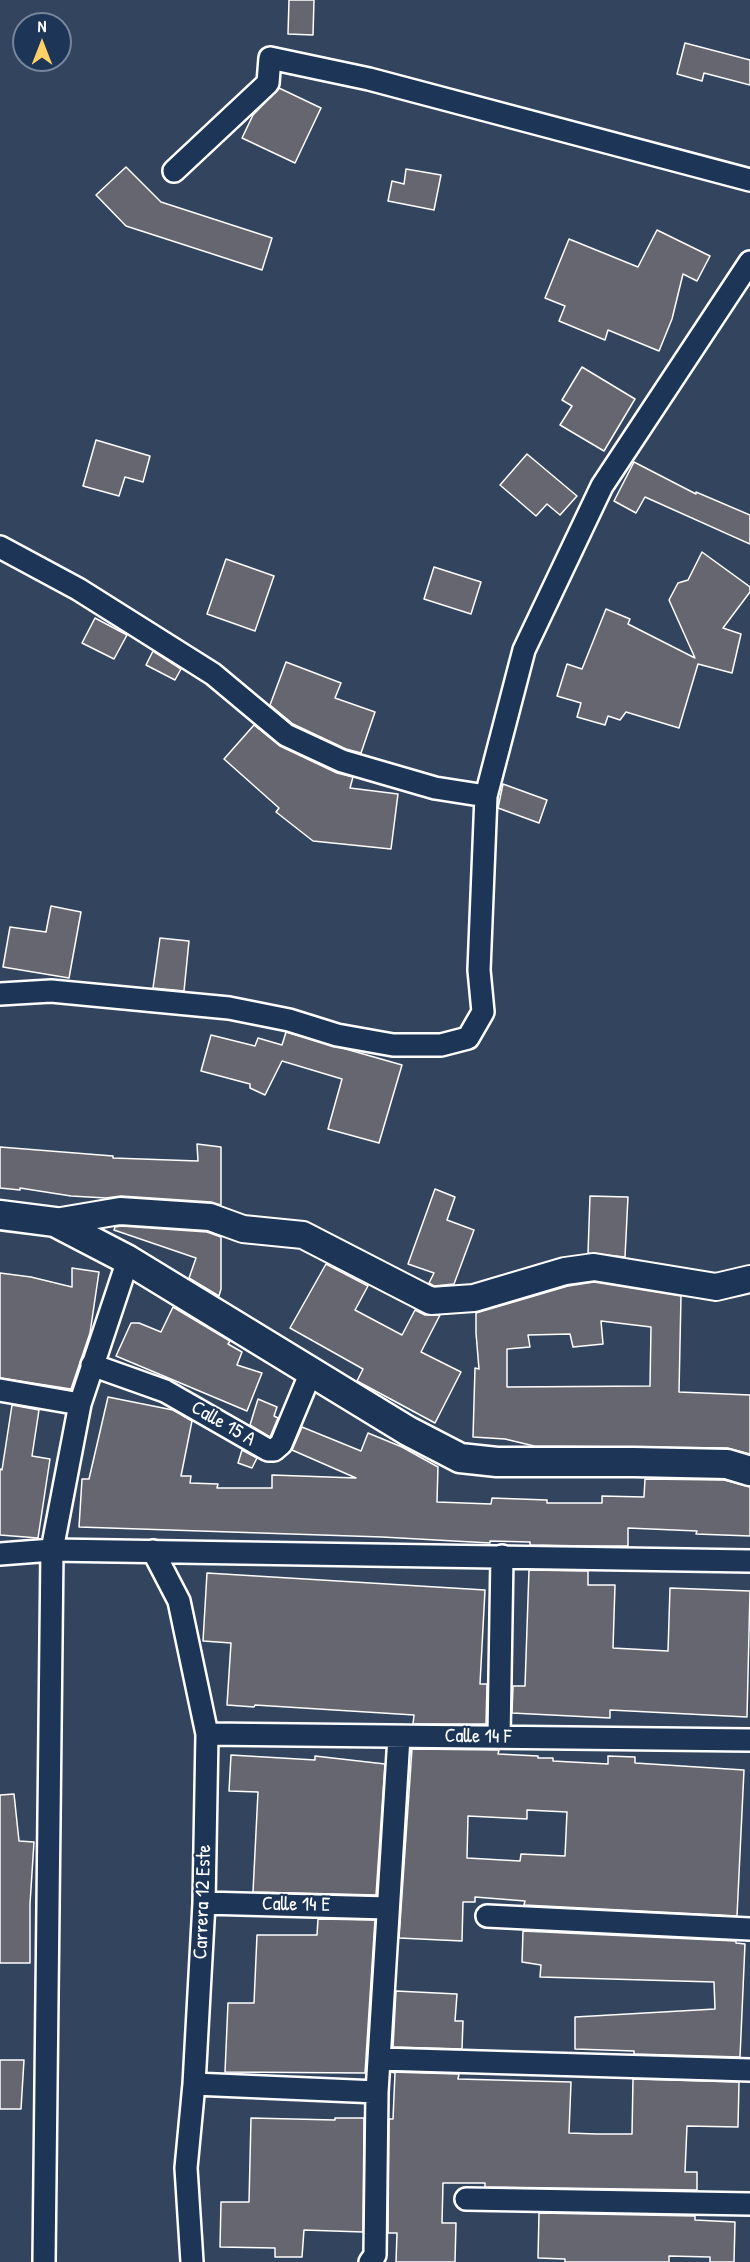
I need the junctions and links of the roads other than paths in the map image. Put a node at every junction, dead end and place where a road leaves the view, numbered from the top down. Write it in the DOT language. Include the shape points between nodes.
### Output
graph roads {
  1 [pos="174,171"];
  2 [pos="750,180"];
  3 [pos="750,262"];
  4 [pos="0,547"];
  5 [pos="486,796"];
  6 [pos="0,994"];
  7 [pos="0,1215"];
  8 [pos="55,1222"];
  9 [pos="128,1260"];
  10 [pos="750,1279"];
  11 [pos="92,1365"];
  12 [pos="311,1372"];
  13 [pos="0,1390"];
  14 [pos="80,1404"];
  15 [pos="750,1471"];
  16 [pos="52,1550"];
  17 [pos="153,1551"];
  18 [pos="0,1554"];
  19 [pos="502,1556"];
  20 [pos="750,1561"];
  21 [pos="207,1734"];
  22 [pos="399,1737"];
  23 [pos="500,1737"];
  24 [pos="750,1740"];
  25 [pos="204,1903"];
  26 [pos="388,1908"];
  27 [pos="487,1916"];
  28 [pos="750,1929"];
  29 [pos="380,2059"];
  30 [pos="750,2070"];
  31 [pos="194,2084"];
  32 [pos="377,2092"];
  33 [pos="466,2199"];
  34 [pos="750,2204"];
  35 [pos="44,2262"];
  36 [pos="192,2262"];
  37 [pos="370,2262"];
  1 -- 2 [label="street" via="268,83 270,58 369,79"];
  3 -- 5 [label="street" via="602,486 524,650"];
  4 -- 5 [label="street" via="78,589 213,674 285,735 342,761 435,788"];
  5 -- 6 [label="street" via="479,970 483,1012 468,1038 441,1044 393,1045 229,1008 51,991"];
  7 -- 8 [label="main road"];
  8 -- 9 [label="main road"];
  8 -- 10 [label="street" via="120,1211 210,1217 243,1229 303,1235 431,1301 474,1298 565,1271 594,1267 716,1287"];
  9 -- 11 [label="street"];
  9 -- 12 [label="main road"];
  11 -- 12 [label="street, Calle 15 A" via="165,1390 268,1450 281,1444"];
  11 -- 14 [label="street"];
  12 -- 15 [label="main road" via="460,1458 497,1462 727,1464"];
  13 -- 14 [label="street"];
  14 -- 16 [label="street"];
  16 -- 17 [label="street"];
  16 -- 18 [label="street"];
  16 -- 35 [label="street"];
  17 -- 19 [label="street"];
  17 -- 21 [label="street, Carrera 12 Este" via="179,1600"];
  19 -- 20 [label="street"];
  19 -- 23 [label="street"];
  21 -- 22 [label="street, Calle 14 F"];
  21 -- 25 [label="street, Carrera 12 Este"];
  22 -- 23 [label="street, Calle 14 F"];
  22 -- 26 [label="street"];
  23 -- 24 [label="street, Calle 14 F"];
  25 -- 26 [label="street, Calle 14 E"];
  25 -- 31 [label="street, Carrera 12 Este"];
  26 -- 29 [label="street"];
  27 -- 28 [label="street"];
  29 -- 30 [label="street"];
  29 -- 32 [label="street"];
  31 -- 32 [label="street"];
  31 -- 36 [label="street, Carrera 12 Este" via="186,2168"];
  32 -- 37 [label="street" via="375,2255"];
  33 -- 34 [label="street"];
}
